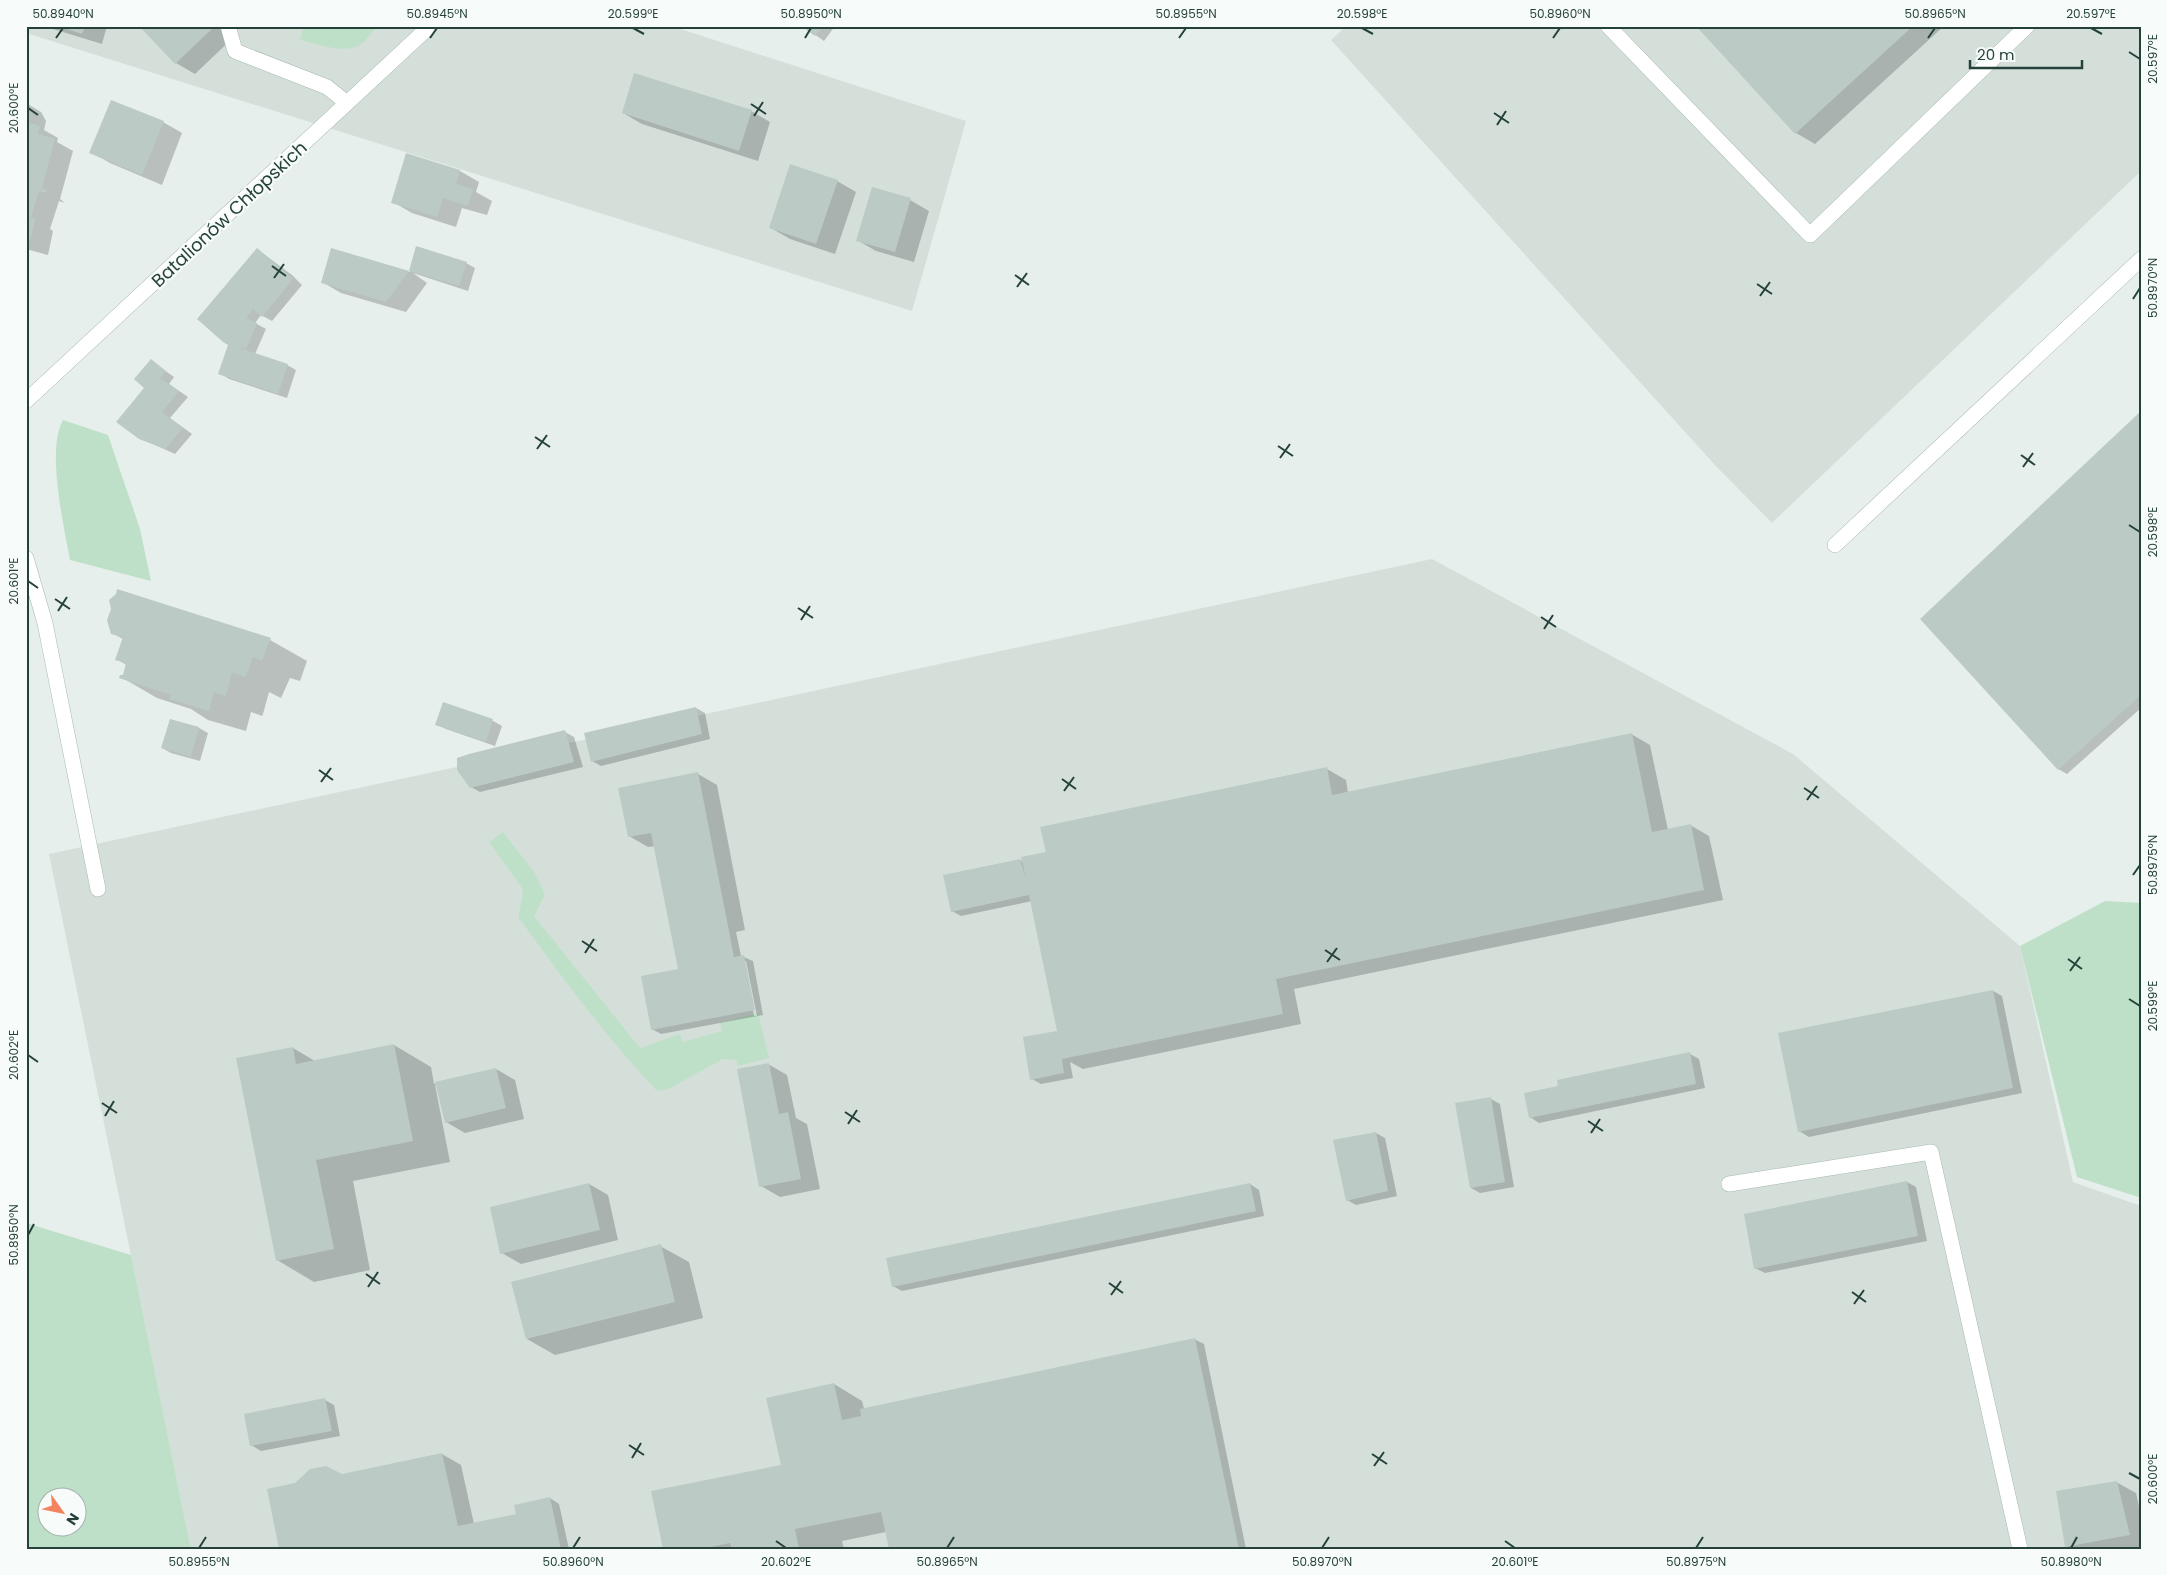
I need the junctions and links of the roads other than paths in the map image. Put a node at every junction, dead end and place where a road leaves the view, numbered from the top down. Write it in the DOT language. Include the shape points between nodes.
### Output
graph roads {
  1 [pos="228,26"];
  2 [pos="430,26"];
  3 [pos="1608,26"];
  4 [pos="2026,26"];
  5 [pos="347,103"];
  6 [pos="2141,259"];
  7 [pos="26,401"];
  8 [pos="1835,544"];
  9 [pos="26,558"];
  10 [pos="98,889"];
  11 [pos="1729,1184"];
  12 [pos="2020,1549"];
  1 -- 5 [label="street" via="235,51 327,87"];
  2 -- 5 [label="street, Batalionów Chłopskich"];
  3 -- 4 [label="street" via="1810,235"];
  5 -- 7 [label="street, Batalionów Chłopskich"];
  6 -- 8 [label="street"];
  9 -- 10 [label="street" via="45,623"];
  11 -- 12 [label="street" via="1931,1152"];
}
